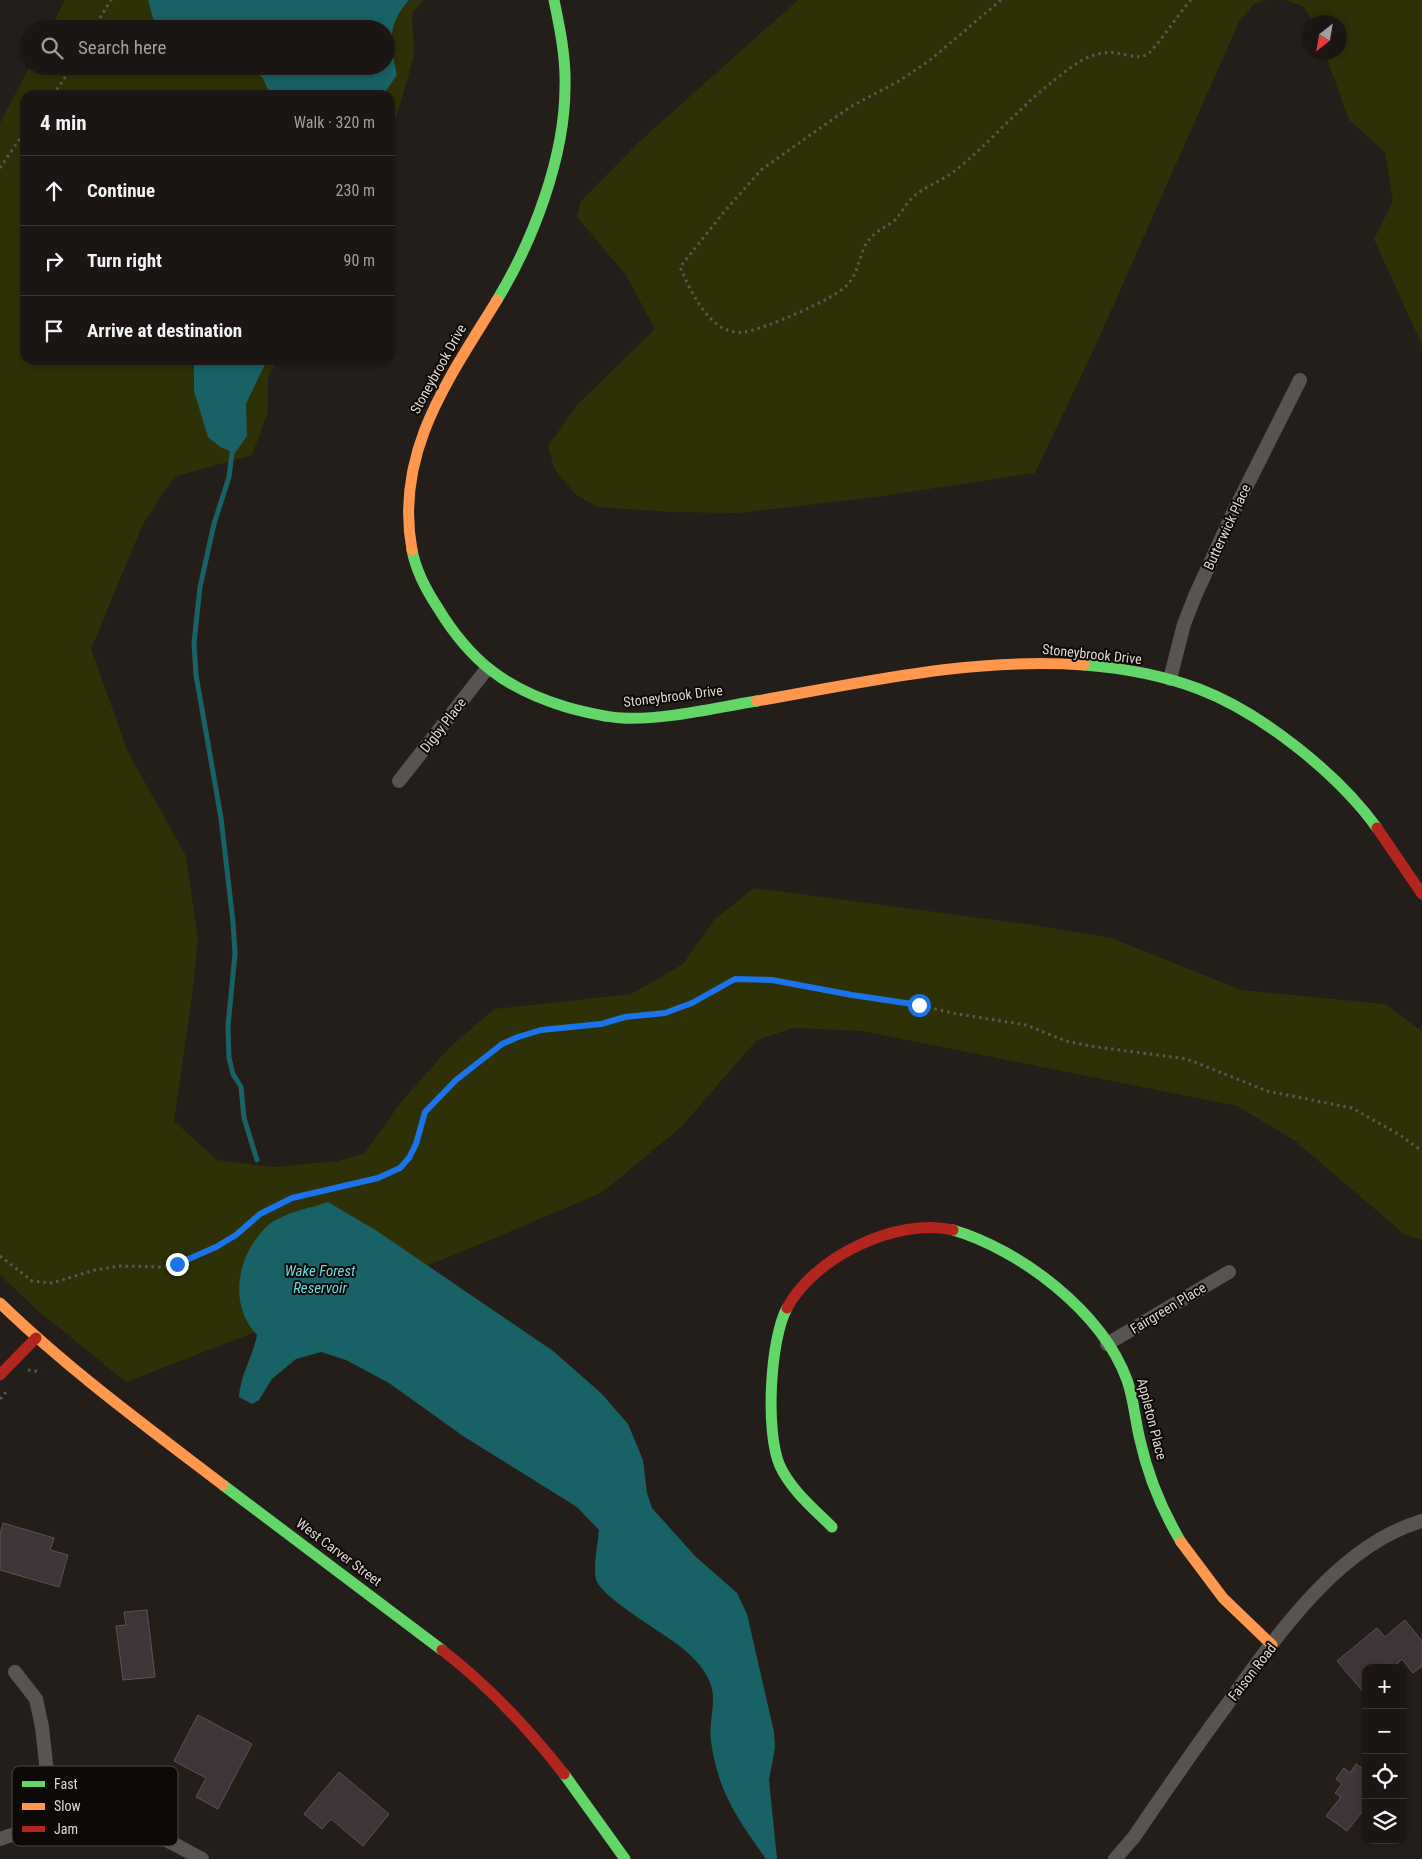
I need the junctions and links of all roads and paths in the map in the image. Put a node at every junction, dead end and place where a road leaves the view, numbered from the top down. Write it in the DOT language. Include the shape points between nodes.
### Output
graph roads {
  1 [pos="111,0"];
  2 [pos="554,0"];
  3 [pos="1001,0"];
  4 [pos="1191,0"];
  5 [pos="99,20"];
  6 [pos="67,75"];
  7 [pos="56,90"];
  8 [pos="20,138"];
  9 [pos="0,168"];
  10 [pos="1300,380"];
  11 [pos="486,670"];
  12 [pos="1170,679"];
  13 [pos="400,781"];
  14 [pos="1422,894"];
  15 [pos="1422,1151"];
  16 [pos="0,1256"];
  17 [pos="1229,1272"];
  18 [pos="0,1303"];
  19 [pos="9,1313"];
  20 [pos="0,1323"];
  21 [pos="36,1338"];
  22 [pos="1107,1344"];
  23 [pos="0,1375"];
  24 [pos="1422,1521"];
  25 [pos="832,1527"];
  26 [pos="1272,1645"];
  27 [pos="15,1672"];
  28 [pos="46,1766"];
  29 [pos="12,1834"];
  30 [pos="0,1839"];
  31 [pos="175,1846"];
  32 [pos="202,1859"];
  33 [pos="624,1859"];
  34 [pos="1115,1859"];
  1 -- 5 [label="path"];
  2 -- 11 [label="street, Stoneybrook Drive" via="564,46 567,84 565,118 558,148 516,265 436,399 412,465 409,520 415,564 451,630 466,652"];
  3 -- 4 [label="path" via="929,61 850,107 779,155 748,184 680,267 691,292 714,321 727,330 744,332 794,316 847,286 870,239 896,219 922,189 952,172 1034,97 1086,58 1099,52 1146,55"];
  6 -- 7 [label="path"];
  8 -- 9 [label="path"];
  10 -- 12 [label="street, Butterwick Place" via="1195,596"];
  11 -- 12 [label="street, Stoneybrook Drive" via="518,689 556,704 600,716 626,718 985,666 1050,663 1109,668"];
  11 -- 13 [label="street, Digby Place"];
  12 -- 14 [label="street, Stoneybrook Drive" via="1202,690 1232,706 1289,743 1334,778 1375,826"];
  15 -- 16 [label="path" via="1352,1108 1268,1091 1187,1059 1090,1046 1066,1041 1026,1025 891,1000 772,980 735,979 692,1003 665,1013 541,1030 502,1044 456,1080 425,1112 416,1144 400,1168 378,1178 292,1198 260,1214 236,1235 192,1259 161,1268 120,1266 95,1270 52,1283 32,1281"];
  17 -- 22 [label="street, Fairgreen Place"];
  18 -- 19 [label="street, West Carver Street"];
  19 -- 20 [label="street"];
  19 -- 21 [label="street, West Carver Street"];
  21 -- 23 [label="street"];
  21 -- 33 [label="street, West Carver Street" via="93,1386 476,1676 550,1754"];
  22 -- 25 [label="street, Appleton Place" via="1083,1314 1036,1272 990,1244 947,1229 911,1228 891,1234 823,1268 788,1304 776,1335 774,1437 778,1460 785,1474"];
  22 -- 26 [label="street, Appleton Place" via="1125,1374 1144,1456 1172,1526 1218,1592"];
  24 -- 26 [label="street, Faison Road" via="1371,1544 1304,1606"];
  26 -- 34 [label="street, Faison Road"];
  27 -- 28 [label="street" via="36,1700"];
  29 -- 30 [label="street"];
  31 -- 32 [label="street"];
}
